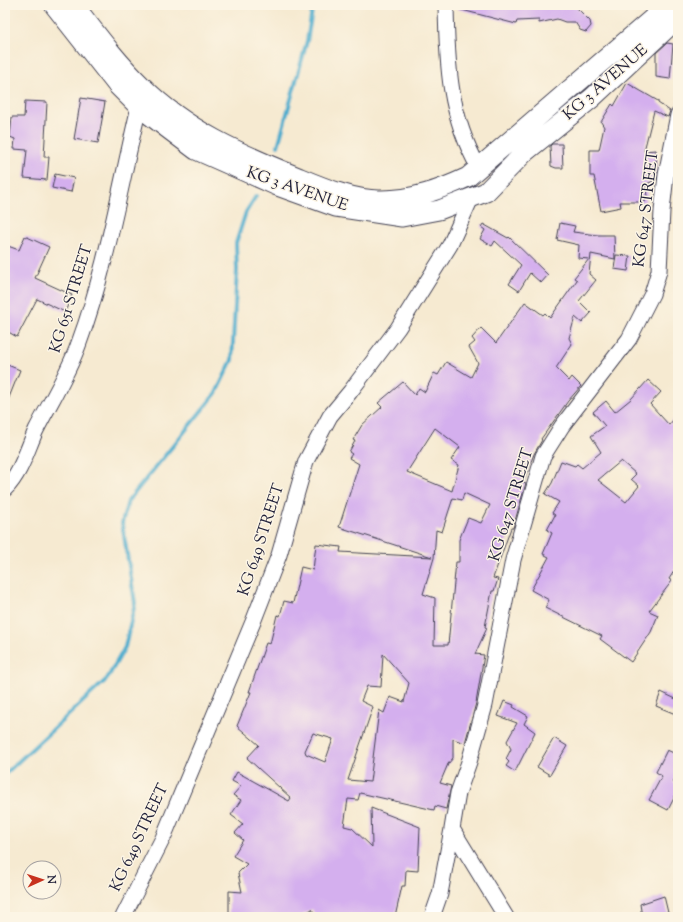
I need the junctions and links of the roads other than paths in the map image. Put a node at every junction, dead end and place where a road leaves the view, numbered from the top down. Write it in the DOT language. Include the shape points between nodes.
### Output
graph roads {
  1 [pos="54,5"];
  2 [pos="74,5"];
  3 [pos="446,5"];
  4 [pos="668,5"];
  5 [pos="678,18"];
  6 [pos="139,107"];
  7 [pos="678,115"];
  8 [pos="479,168"];
  9 [pos="472,196"];
  10 [pos="5,489"];
  11 [pos="452,829"];
  12 [pos="123,917"];
  13 [pos="432,917"];
  14 [pos="506,917"];
  1 -- 6 [label="main road, KG 3 AVENUE" via="117,85"];
  2 -- 8 [label="main road, KG 3 AVENUE" via="142,86 183,120 203,134 240,153 328,190 380,200 407,199 444,189 468,177"];
  3 -- 8 [label="street" via="446,52 455,111 468,148"];
  4 -- 8 [label="main road, KG 3 AVENUE"];
  5 -- 9 [label="main road, KG 3 AVENUE" via="592,98 525,152 486,192"];
  6 -- 9 [label="main road, KG 3 AVENUE" via="196,150 275,185 336,207 402,217 439,210"];
  6 -- 10 [label="street, KG 651 STREET" via="106,249 79,342 70,367 19,469"];
  7 -- 11 [label="street, KG 647 STREET" via="666,175 659,271 652,294 628,339 562,426 543,456 513,560 485,705 458,792"];
  9 -- 12 [label="street, KG 649 STREET" via="450,245 398,328 330,416 306,461 279,555 253,622 162,838"];
  11 -- 13 [label="street, KG 647 STREET" via="440,894"];
  11 -- 14 [label="street"];
}
